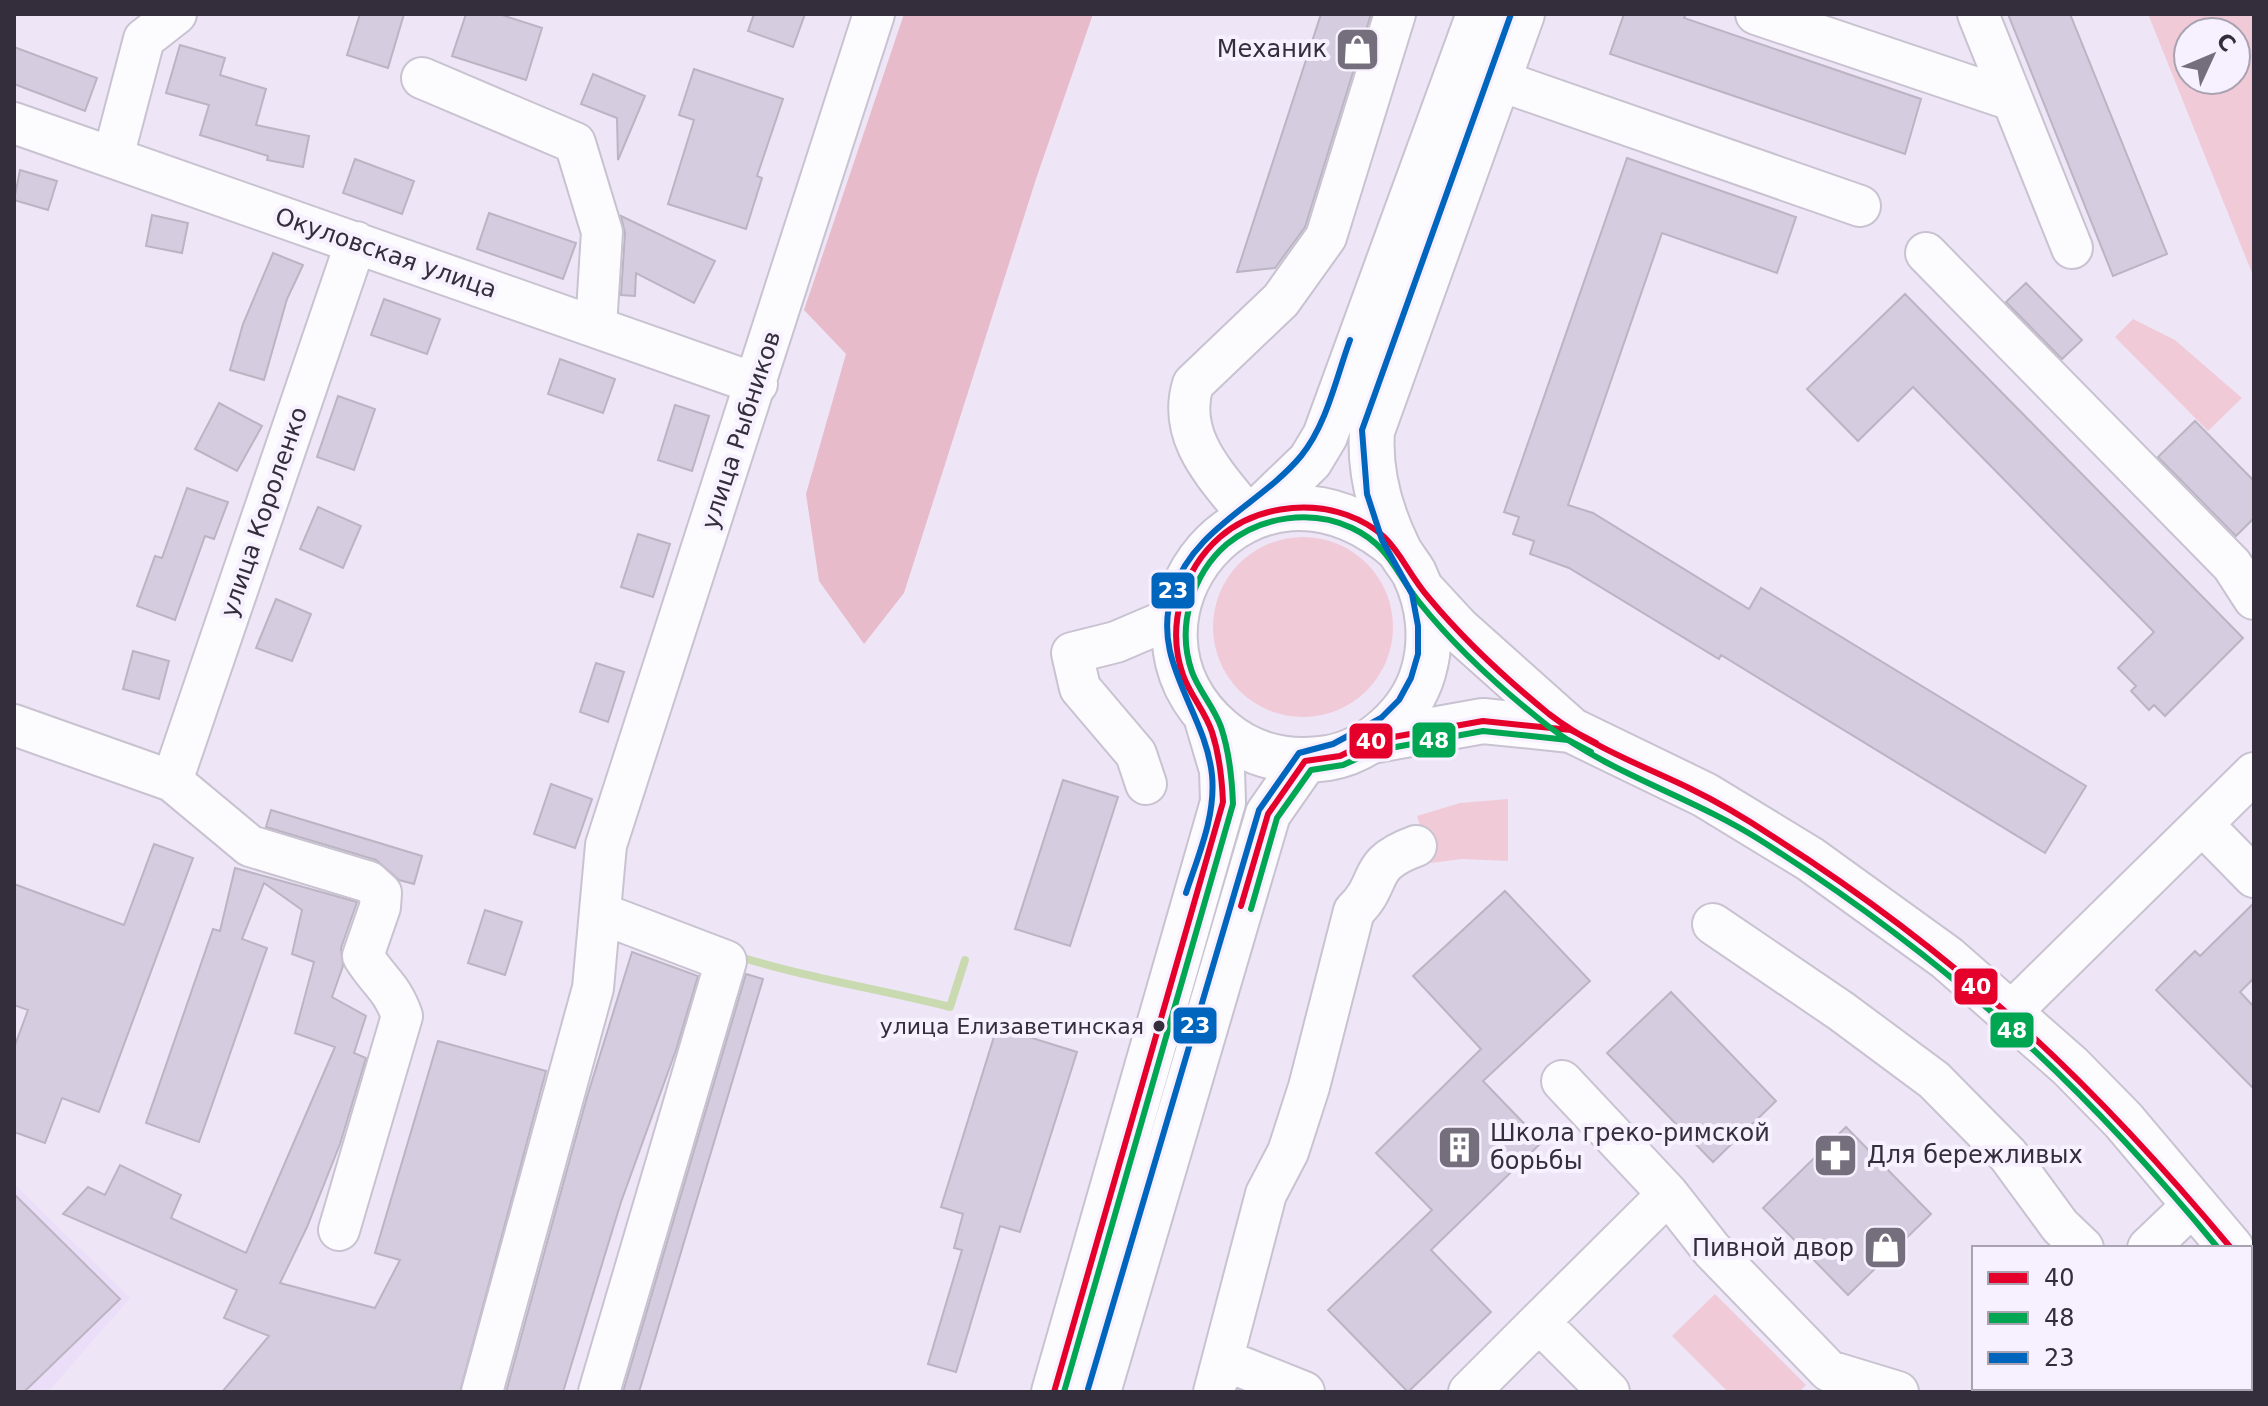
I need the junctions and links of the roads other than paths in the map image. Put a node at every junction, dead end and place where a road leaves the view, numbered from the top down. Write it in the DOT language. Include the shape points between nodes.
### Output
graph roads {
  1 [pos="176,14"];
  2 [pos="874,14"];
  3 [pos="1395,14"];
  4 [pos="1479,14"];
  5 [pos="1522,14"];
  6 [pos="1756,14"];
  7 [pos="1978,14"];
  8 [pos="422,78"];
  9 [pos="1498,80"];
  10 [pos="2012,100"];
  11 [pos="14,123"];
  12 [pos="113,157"];
  13 [pos="1860,206"];
  14 [pos="356,242"];
  15 [pos="2072,248"];
  16 [pos="1926,253"];
  17 [pos="596,327"];
  18 [pos="757,384"];
  19 [pos="1250,518"];
  20 [pos="1399,550"];
  21 [pos="1422,590"];
  22 [pos="2254,599"];
  23 [pos="1177,616"];
  24 [pos="1206,716"];
  25 [pos="14,725"];
  26 [pos="1571,730"];
  27 [pos="1371,741"];
  28 [pos="1305,761"];
  29 [pos="2254,773"];
  30 [pos="172,781"];
  31 [pos="1146,784"];
  32 [pos="2202,824"];
  33 [pos="1416,846"];
  34 [pos="2254,877"];
  35 [pos="600,913"];
  36 [pos="1713,924"];
  37 [pos="2011,1012"];
  38 [pos="1562,1081"];
  39 [pos="1668,1194"];
  40 [pos="2195,1203"];
  41 [pos="339,1230"];
  42 [pos="2081,1246"];
  43 [pos="2150,1246"];
  44 [pos="2229,1246"];
  45 [pos="1539,1322"];
  46 [pos="1219,1376"];
  47 [pos="482,1392"];
  48 [pos="599,1392"];
  49 [pos="1054,1392"];
  50 [pos="1098,1392"];
  51 [pos="1304,1392"];
  52 [pos="1469,1392"];
  53 [pos="1609,1392"];
  54 [pos="1898,1392"];
  1 -- 12 [label="street" via="144,39"];
  2 -- 18 [label="street, улица Рыбников"];
  3 -- 19 [label="street" via="1326,237 1281,300 1193,384 1188,399 1189,427 1203,457"];
  4 -- 19 [label="main road" via="1325,436 1310,461"];
  5 -- 9 [label="main road"];
  6 -- 10 [label="street"];
  7 -- 10 [label="street"];
  8 -- 17 [label="street" via="575,143 602,232"];
  9 -- 13 [label="street"];
  9 -- 20 [label="main road" via="1372,431 1373,480"];
  10 -- 15 [label="street"];
  11 -- 12 [label="street, Окуловская улица"];
  12 -- 14 [label="street, Окуловская улица"];
  14 -- 17 [label="street, Окуловская улица"];
  14 -- 30 [label="street, улица Короленко"];
  16 -- 22 [label="street" via="2232,565"];
  17 -- 18 [label="street, Окуловская улица"];
  18 -- 35 [label="street, улица Рыбников" via="606,845"];
  19 -- 20 [label="main road" via="1313,507 1345,514"];
  19 -- 23 [label="main road" via="1219,537 1204,554 1191,573"];
  20 -- 21 [label="main road"];
  21 -- 26 [label="main road"];
  21 -- 27 [label="main road" via="1430,632 1423,675 1403,712"];
  23 -- 24 [label="main road" via="1181,671"];
  23 -- 31 [label="street" via="1116,642 1072,653 1080,688 1136,754"];
  24 -- 28 [label="main road" via="1233,740 1265,756"];
  24 -- 49 [label="main road" via="1222,770 1223,802"];
  25 -- 30 [label="street"];
  26 -- 27 [label="main road" via="1483,721"];
  26 -- 37 [label="main road" via="1705,795 1810,859 1947,958"];
  27 -- 28 [label="main road" via="1340,756"];
  28 -- 50 [label="main road" via="1268,814"];
  29 -- 32 [label="street"];
  30 -- 41 [label="street" via="250,846 369,882 381,893 363,956 375,977 394,992 402,1016"];
  32 -- 34 [label="street"];
  32 -- 37 [label="street"];
  33 -- 46 [label="street" via="1395,853 1378,868 1368,898 1354,911 1309,1087 1288,1152 1266,1194"];
  35 -- 47 [label="street, улица Рыбников" via="593,988"];
  35 -- 48 [label="street" via="726,961"];
  36 -- 42 [label="street" via="1934,1080 2008,1155"];
  37 -- 40 [label="main road" via="2123,1120"];
  38 -- 39 [label="street"];
  39 -- 45 [label="street"];
  39 -- 54 [label="street" via="1712,1250 1829,1371"];
  40 -- 43 [label="street"];
  40 -- 44 [label="main road"];
  45 -- 52 [label="street"];
  45 -- 53 [label="street"];
  46 -- 51 [label="street"];
}
